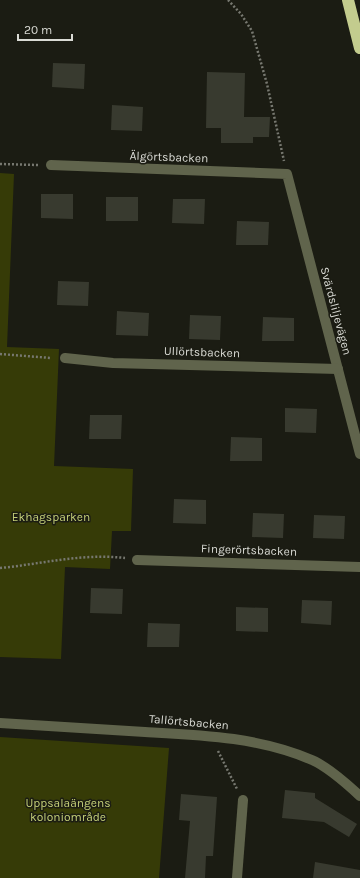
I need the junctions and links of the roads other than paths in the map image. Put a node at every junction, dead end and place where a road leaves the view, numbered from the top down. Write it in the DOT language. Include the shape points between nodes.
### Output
graph roads {
  1 [pos="348,0"];
  2 [pos="360,48"];
  3 [pos="51,165"];
  4 [pos="287,174"];
  5 [pos="65,358"];
  6 [pos="338,369"];
  7 [pos="360,454"];
  8 [pos="137,560"];
  9 [pos="360,567"];
  10 [pos="0,723"];
  11 [pos="360,796"];
  12 [pos="243,800"];
  13 [pos="237,878"];
  1 -- 2 [label="highway"];
  3 -- 4 [label="street, Älgörtsbacken"];
  4 -- 6 [label="street, Svärdsliljevägen"];
  5 -- 6 [label="street, Ullörtsbacken" via="113,363"];
  6 -- 7 [label="street, Svärdsliljevägen"];
  8 -- 9 [label="street, Fingerörtsbacken"];
  10 -- 11 [label="street, Tallörtsbacken" via="211,736 278,747 313,760"];
  12 -- 13 [label="street"];
}
